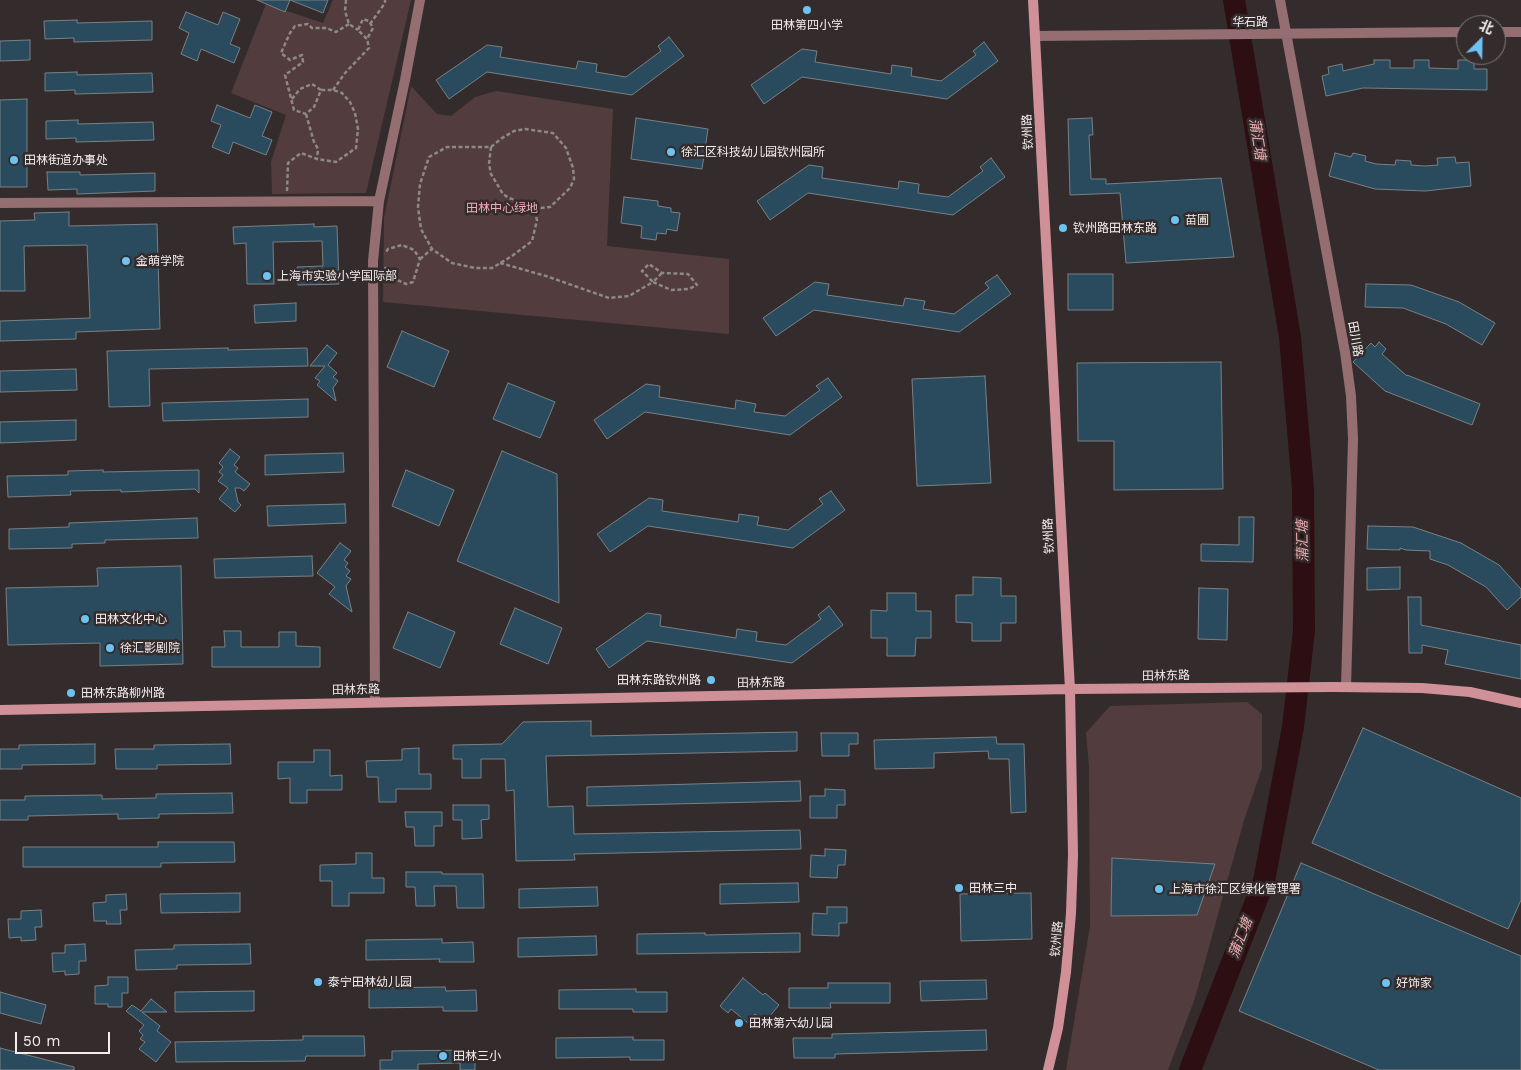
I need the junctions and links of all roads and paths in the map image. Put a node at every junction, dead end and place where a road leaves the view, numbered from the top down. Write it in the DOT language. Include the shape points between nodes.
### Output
graph roads {
  1 [pos="346,0"];
  2 [pos="385,0"];
  3 [pos="420,0"];
  4 [pos="1032,0"];
  5 [pos="1280,0"];
  6 [pos="349,24"];
  7 [pos="370,24"];
  8 [pos="358,30"];
  9 [pos="1456,32"];
  10 [pos="1506,32"];
  11 [pos="1521,32"];
  12 [pos="1286,34"];
  13 [pos="1035,36"];
  14 [pos="367,38"];
  15 [pos="321,90"];
  16 [pos="333,90"];
  17 [pos="292,99"];
  18 [pos="306,114"];
  19 [pos="491,147"];
  20 [pos="317,159"];
  21 [pos="379,201"];
  22 [pos="286,202"];
  23 [pos="0,203"];
  24 [pos="533,207"];
  25 [pos="432,249"];
  26 [pos="420,259"];
  27 [pos="500,263"];
  28 [pos="662,273"];
  29 [pos="653,282"];
  30 [pos="1346,687"];
  31 [pos="1070,690"];
  32 [pos="375,702"];
  33 [pos="1521,703"];
  34 [pos="0,710"];
  35 [pos="1048,1070"];
  1 -- 6 [label="path"];
  2 -- 7 [label="path"];
  3 -- 21 [label="street"];
  4 -- 13 [label="street, 钦州路"];
  5 -- 12 [label="street, 田川路"];
  6 -- 8 [label="path"];
  6 -- 17 [label="path" via="336,32 312,28 308,24 296,26 290,33 281,53 290,60 302,55 303,62 286,75"];
  7 -- 8 [label="path" via="363,19"];
  7 -- 14 [label="path" via="373,28"];
  8 -- 14 [label="path"];
  9 -- 12 [label="street, 华石路"];
  10 -- 11 [label="street"];
  12 -- 13 [label="street, 华石路"];
  12 -- 30 [label="street, 田川路" via="1351,396 1353,439"];
  13 -- 31 [label="street, 钦州路"];
  14 -- 16 [label="path" via="369,48"];
  15 -- 16 [label="path"];
  15 -- 17 [label="path" via="312,84 300,89"];
  15 -- 18 [label="path" via="314,107"];
  16 -- 20 [label="path" via="350,102 355,113 358,129 356,148 336,162"];
  17 -- 18 [label="path" via="294,110"];
  18 -- 20 [label="path" via="318,149"];
  19 -- 24 [label="path" via="491,174 503,194"];
  19 -- 24 [label="path" via="514,131 525,130 553,133 566,148 573,168 570,188 550,207"];
  19 -- 25 [label="path" via="447,146 429,157 420,184 418,206 420,229"];
  20 -- 22 [label="path" via="301,153 288,163"];
  21 -- 22 [label="street"];
  21 -- 32 [label="street" via="373,261"];
  22 -- 23 [label="street"];
  24 -- 27 [label="path" via="537,220 532,241"];
  25 -- 26 [label="path"];
  25 -- 27 [label="path" via="452,263 475,268 492,268"];
  26 -- 26 [label="path" via="413,282 406,284 389,276 382,260 388,249 402,245 414,250"];
  27 -- 29 [label="path" via="609,298 628,296"];
  28 -- 29 [label="path"];
  28 -- 29 [label="path" via="649,264 642,271"];
  28 -- 29 [label="path" via="688,274 697,285 689,290 671,290"];
  30 -- 31 [label="street, 田林东路"];
  30 -- 33 [label="street, 田林东路" via="1470,692"];
  31 -- 32 [label="street, 田林东路"];
  31 -- 35 [label="street, 钦州路" via="1071,912 1058,1028"];
  32 -- 34 [label="street, 田林东路"];
}
